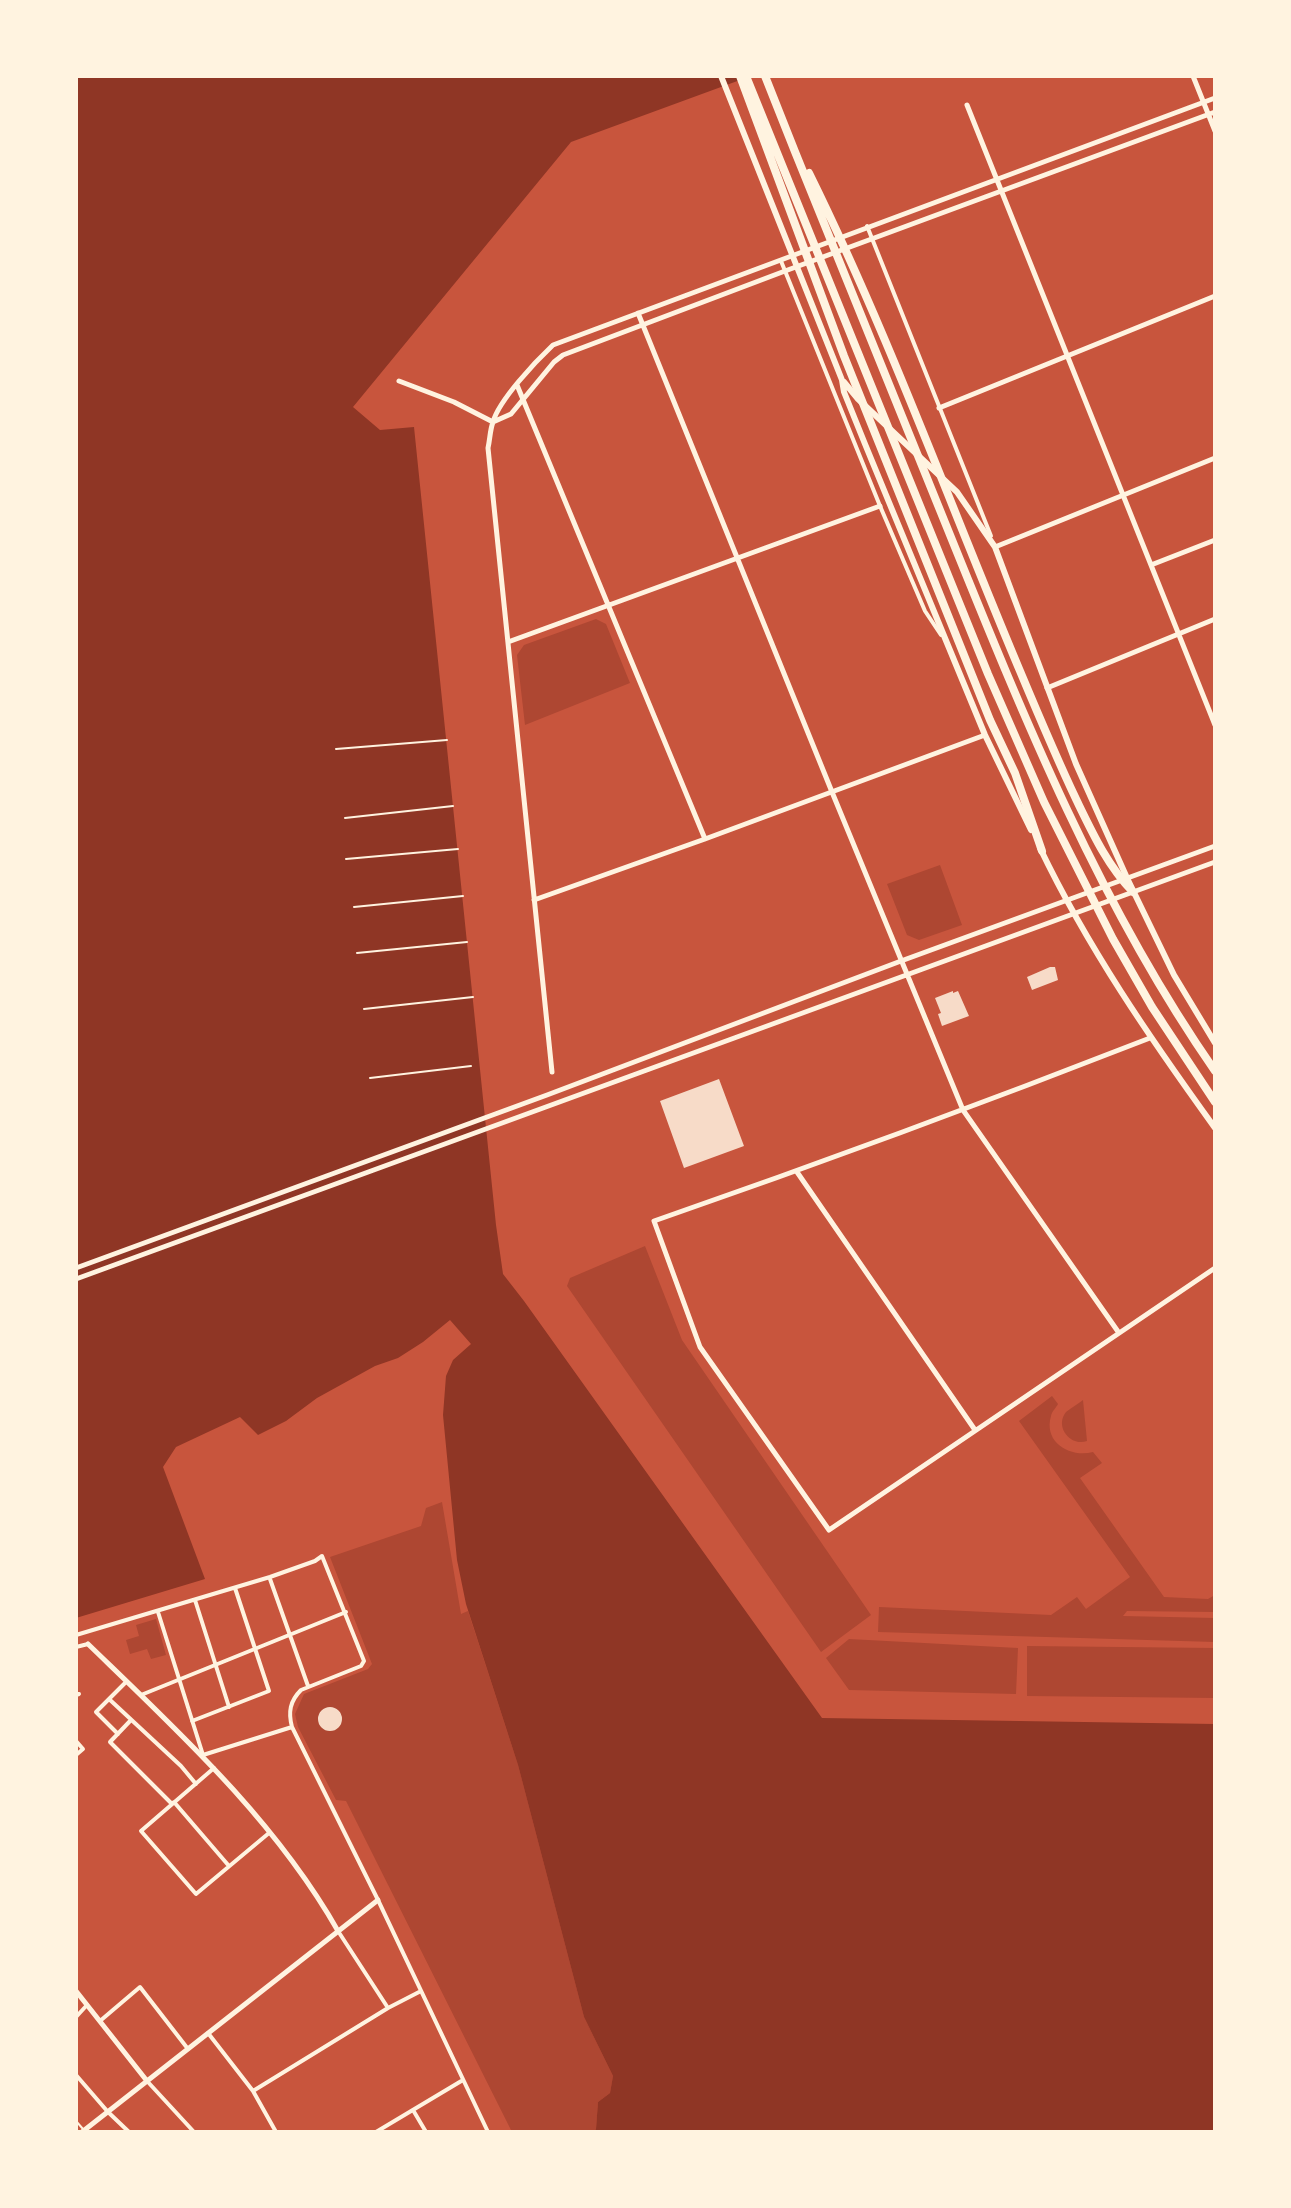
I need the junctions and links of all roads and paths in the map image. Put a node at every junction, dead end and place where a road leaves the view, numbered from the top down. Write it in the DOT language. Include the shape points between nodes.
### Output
graph roads {
  1 [pos="721,76"];
  2 [pos="740,76"];
  3 [pos="746,76"];
  4 [pos="765,76"];
  5 [pos="1193,76"];
  6 [pos="1215,98"];
  7 [pos="1204,103"];
  8 [pos="967,105"];
  9 [pos="779,111"];
  10 [pos="1212,113"];
  11 [pos="1215,131"];
  12 [pos="996,179"];
  13 [pos="1001,192"];
  14 [pos="867,226"];
  15 [pos="872,239"];
  16 [pos="781,259"];
  17 [pos="785,271"];
  18 [pos="1215,296"];
  19 [pos="638,313"];
  20 [pos="643,324"];
  21 [pos="1067,356"];
  22 [pos="842,380"];
  23 [pos="399,381"];
  24 [pos="517,385"];
  25 [pos="523,400"];
  26 [pos="939,408"];
  27 [pos="493,422"];
  28 [pos="1215,458"];
  29 [pos="1122,494"];
  30 [pos="880,506"];
  31 [pos="1215,540"];
  32 [pos="995,547"];
  33 [pos="738,558"];
  34 [pos="1151,565"];
  35 [pos="610,606"];
  36 [pos="1215,619"];
  37 [pos="1179,633"];
  38 [pos="508,642"];
  39 [pos="947,643"];
  40 [pos="1047,688"];
  41 [pos="1215,725"];
  42 [pos="985,735"];
  43 [pos="447,740"];
  44 [pos="336,749"];
  45 [pos="832,792"];
  46 [pos="453,806"];
  47 [pos="345,818"];
  48 [pos="705,839"];
  49 [pos="1215,846"];
  50 [pos="458,849"];
  51 [pos="1042,851"];
  52 [pos="346,859"];
  53 [pos="1215,862"];
  54 [pos="1124,879"];
  55 [pos="1133,892"];
  56 [pos="463,896"];
  57 [pos="534,900"];
  58 [pos="1067,901"];
  59 [pos="354,907"];
  60 [pos="1074,913"];
  61 [pos="467,942"];
  62 [pos="357,953"];
  63 [pos="901,961"];
  64 [pos="907,974"];
  65 [pos="473,997"];
  66 [pos="364,1009"];
  67 [pos="1150,1038"];
  68 [pos="1215,1043"];
  69 [pos="471,1066"];
  70 [pos="1215,1071"];
  71 [pos="552,1072"];
  72 [pos="370,1078"];
  73 [pos="1215,1102"];
  74 [pos="963,1110"];
  75 [pos="1215,1128"];
  76 [pos="797,1172"];
  77 [pos="76,1268"];
  78 [pos="1215,1268"];
  79 [pos="76,1279"];
  80 [pos="1119,1333"];
  81 [pos="975,1430"];
  82 [pos="270,1577"];
  83 [pos="235,1588"];
  84 [pos="195,1600"];
  85 [pos="158,1612"];
  86 [pos="346,1612"];
  87 [pos="76,1635"];
  88 [pos="289,1636"];
  89 [pos="88,1644"];
  90 [pos="76,1647"];
  91 [pos="254,1650"];
  92 [pos="217,1666"];
  93 [pos="178,1680"];
  94 [pos="126,1681"];
  95 [pos="308,1686"];
  96 [pos="141,1695"];
  97 [pos="109,1699"];
  98 [pos="229,1707"];
  99 [pos="131,1720"];
  100 [pos="192,1721"];
  101 [pos="292,1727"];
  102 [pos="118,1734"];
  103 [pos="76,1741"];
  104 [pos="76,1755"];
  105 [pos="203,1755"];
  106 [pos="214,1768"];
  107 [pos="196,1784"];
  108 [pos="173,1803"];
  109 [pos="269,1833"];
  110 [pos="229,1866"];
  111 [pos="378,1900"];
  112 [pos="338,1931"];
  113 [pos="76,1991"];
  114 [pos="421,1991"];
  115 [pos="87,2005"];
  116 [pos="388,2008"];
  117 [pos="76,2017"];
  118 [pos="100,2021"];
  119 [pos="208,2033"];
  120 [pos="188,2049"];
  121 [pos="76,2075"];
  122 [pos="463,2080"];
  123 [pos="147,2081"];
  124 [pos="253,2091"];
  125 [pos="413,2109"];
  126 [pos="108,2112"];
  127 [pos="76,2121"];
  128 [pos="83,2131"];
  129 [pos="129,2132"];
  130 [pos="194,2132"];
  131 [pos="276,2132"];
  132 [pos="376,2132"];
  133 [pos="426,2132"];
  134 [pos="488,2132"];
  1 -- 22 [label="main road"];
  2 -- 51 [label="highway" via="844,356"];
  3 -- 73 [label="highway" via="1044,802 1113,939"];
  4 -- 9 [label="highway"];
  5 -- 7 [label="street"];
  6 -- 7 [label="street"];
  7 -- 10 [label="street"];
  7 -- 12 [label="street"];
  8 -- 12 [label="street"];
  9 -- 54 [label="highway" via="884,337 1045,731 1098,845"];
  9 -- 70 [label="highway" via="1061,798 1128,932"];
  10 -- 11 [label="street"];
  10 -- 13 [label="street"];
  12 -- 13 [label="street"];
  12 -- 14 [label="street"];
  13 -- 15 [label="street"];
  13 -- 21 [label="street"];
  14 -- 15 [label="street"];
  14 -- 16 [label="street"];
  15 -- 17 [label="street"];
  15 -- 26 [label="street"];
  16 -- 17 [label="street"];
  16 -- 19 [label="street"];
  17 -- 20 [label="street"];
  17 -- 30 [label="street"];
  18 -- 21 [label="street"];
  19 -- 20 [label="street"];
  19 -- 24 [label="street" via="553,345"];
  20 -- 25 [label="street" via="563,355"];
  20 -- 33 [label="street"];
  21 -- 26 [label="street"];
  21 -- 29 [label="street"];
  22 -- 32 [label="main road" via="957,492"];
  22 -- 39 [label="main road"];
  23 -- 27 [label="street"];
  24 -- 25 [label="street"];
  24 -- 27 [label="street"];
  25 -- 27 [label="street" via="511,414"];
  25 -- 35 [label="street"];
  26 -- 32 [label="street"];
  27 -- 38 [label="street" via="488,448"];
  28 -- 29 [label="street"];
  29 -- 32 [label="street"];
  29 -- 34 [label="street"];
  30 -- 33 [label="street"];
  30 -- 39 [label="street" via="925,611"];
  31 -- 34 [label="street"];
  32 -- 40 [label="main road"];
  33 -- 35 [label="street"];
  33 -- 45 [label="street"];
  34 -- 37 [label="street"];
  35 -- 38 [label="street"];
  35 -- 48 [label="street"];
  36 -- 37 [label="street"];
  37 -- 40 [label="street"];
  37 -- 41 [label="street"];
  38 -- 57 [label="street"];
  39 -- 42 [label="main road"];
  40 -- 54 [label="main road"];
  42 -- 45 [label="street"];
  42 -- 51 [label="main road"];
  43 -- 44 [label="path"];
  45 -- 48 [label="street"];
  45 -- 63 [label="street"];
  46 -- 47 [label="path"];
  48 -- 57 [label="street"];
  49 -- 54 [label="street"];
  50 -- 52 [label="path"];
  51 -- 58 [label="main road"];
  53 -- 55 [label="street"];
  54 -- 55 [label="highway"];
  54 -- 58 [label="street"];
  55 -- 60 [label="street"];
  55 -- 68 [label="main road"];
  56 -- 59 [label="path"];
  57 -- 71 [label="street"];
  58 -- 60 [label="main road"];
  58 -- 63 [label="street"];
  60 -- 64 [label="street"];
  60 -- 67 [label="main road"];
  61 -- 62 [label="path"];
  63 -- 64 [label="street"];
  63 -- 77 [label="street"];
  64 -- 74 [label="street"];
  64 -- 79 [label="street"];
  65 -- 66 [label="path"];
  67 -- 74 [label="street"];
  67 -- 75 [label="main road"];
  69 -- 72 [label="path"];
  74 -- 76 [label="street"];
  74 -- 80 [label="street"];
  76 -- 81 [label="street"];
  76 -- 81 [label="street" via="654,1221 700,1347 829,1530"];
  78 -- 80 [label="street"];
  80 -- 81 [label="street"];
  82 -- 83 [label="street"];
  82 -- 86 [label="street" via="322,1556"];
  82 -- 88 [label="street"];
  83 -- 84 [label="street"];
  83 -- 91 [label="street"];
  84 -- 85 [label="street"];
  84 -- 92 [label="street"];
  85 -- 87 [label="street"];
  85 -- 93 [label="street"];
  86 -- 88 [label="street"];
  86 -- 95 [label="street" via="364,1664"];
  88 -- 91 [label="street"];
  88 -- 95 [label="street"];
  89 -- 90 [label="street"];
  89 -- 94 [label="street"];
  91 -- 92 [label="street"];
  91 -- 98 [label="street" via="269,1691"];
  92 -- 93 [label="street"];
  92 -- 98 [label="street"];
  93 -- 96 [label="street"];
  93 -- 100 [label="street"];
  94 -- 96 [label="street"];
  94 -- 97 [label="street"];
  95 -- 101 [label="street" via="292,1703"];
  96 -- 105 [label="street"];
  97 -- 99 [label="street"];
  97 -- 102 [label="street" via="96,1712"];
  98 -- 100 [label="street"];
  99 -- 102 [label="street"];
  99 -- 107 [label="street"];
  100 -- 105 [label="street"];
  101 -- 105 [label="street"];
  101 -- 111 [label="street"];
  102 -- 108 [label="street" via="110,1742"];
  103 -- 104 [label="street" via="83,1749"];
  105 -- 106 [label="street"];
  106 -- 107 [label="street"];
  106 -- 109 [label="street"];
  107 -- 108 [label="street"];
  108 -- 110 [label="street"];
  108 -- 110 [label="street" via="141,1831 196,1894"];
  109 -- 110 [label="street"];
  109 -- 112 [label="street"];
  111 -- 112 [label="street"];
  111 -- 114 [label="street"];
  112 -- 116 [label="street"];
  112 -- 119 [label="street"];
  113 -- 115 [label="street"];
  114 -- 116 [label="street"];
  114 -- 122 [label="street"];
  115 -- 117 [label="street"];
  115 -- 118 [label="street"];
  116 -- 124 [label="street"];
  118 -- 120 [label="street" via="140,1987"];
  118 -- 123 [label="street"];
  119 -- 120 [label="street"];
  119 -- 124 [label="street"];
  120 -- 123 [label="street"];
  121 -- 126 [label="street"];
  122 -- 125 [label="street"];
  122 -- 134 [label="street"];
  123 -- 126 [label="street"];
  123 -- 130 [label="street"];
  124 -- 131 [label="street"];
  125 -- 132 [label="street"];
  125 -- 133 [label="street"];
  126 -- 128 [label="street"];
  126 -- 129 [label="street"];
  127 -- 128 [label="lane"];
}
